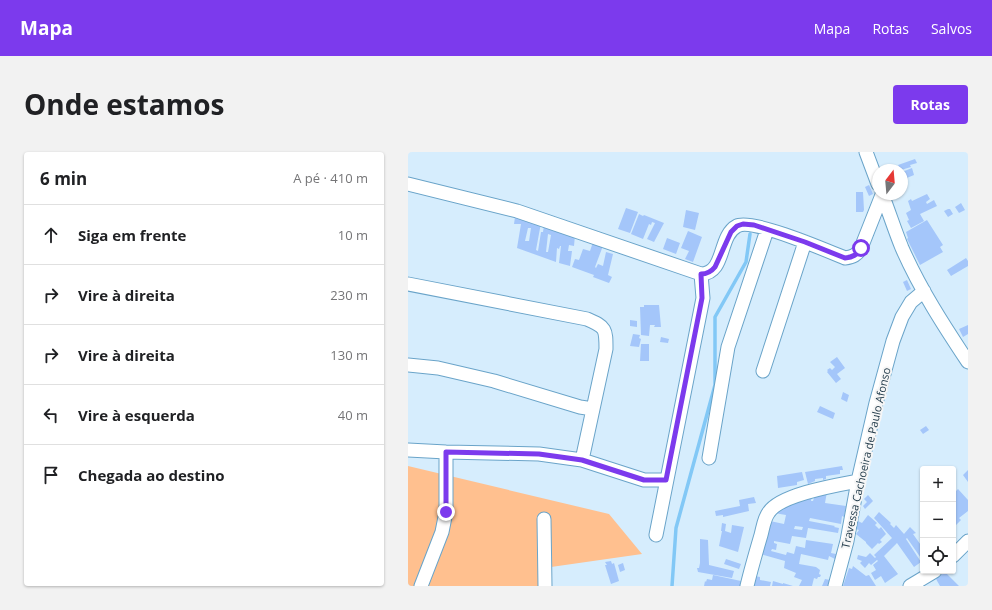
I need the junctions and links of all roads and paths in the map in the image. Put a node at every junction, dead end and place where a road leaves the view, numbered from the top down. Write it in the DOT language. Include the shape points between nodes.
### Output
graph roads {
  1 [pos="866,152"];
  2 [pos="872,168"];
  3 [pos="408,184"];
  4 [pos="878,200"];
  5 [pos="884,200"];
  6 [pos="767,230"];
  7 [pos="805,242"];
  8 [pos="701,274"];
  9 [pos="408,284"];
  10 [pos="924,291"];
  11 [pos="968,362"];
  12 [pos="408,365"];
  13 [pos="763,371"];
  14 [pos="593,409"];
  15 [pos="408,450"];
  16 [pos="446,452"];
  17 [pos="709,458"];
  18 [pos="582,460"];
  19 [pos="666,480"];
  20 [pos="858,482"];
  21 [pos="544,518"];
  22 [pos="656,535"];
  23 [pos="968,541"];
  24 [pos="956,553"];
  25 [pos="930,574"];
  26 [pos="421,586"];
  27 [pos="545,586"];
  28 [pos="747,586"];
  29 [pos="835,586"];
  30 [pos="910,586"];
  1 -- 2 [label="street"];
  3 -- 8 [label="street" via="517,211"];
  4 -- 7 [label="street" via="861,248 852,257 845,258"];
  5 -- 10 [label="street" via="902,248"];
  6 -- 7 [label="street"];
  6 -- 8 [label="street" via="754,225 737,226 731,232 712,272"];
  6 -- 17 [label="street" via="728,347"];
  7 -- 13 [label="street"];
  8 -- 19 [label="street" via="702,298"];
  9 -- 14 [label="street" via="587,319 601,325 606,334 606,349"];
  10 -- 11 [label="street"];
  10 -- 20 [label="street, Travessa Cachoeira de Paulo Afonso" via="911,302 893,341"];
  12 -- 14 [label="street" via="438,368 494,381"];
  14 -- 18 [label="street"];
  15 -- 16 [label="street"];
  16 -- 18 [label="street" via="539,454"];
  16 -- 26 [label="street" via="446,512 442,532"];
  18 -- 19 [label="street" via="644,480"];
  19 -- 22 [label="street"];
  20 -- 28 [label="street" via="818,488 778,504 772,509 764,524"];
  20 -- 29 [label="street, Travessa Cachoeira de Paulo Afonso"];
  21 -- 27 [label="street"];
  23 -- 24 [label="street"];
  25 -- 30 [label="street"];
}
